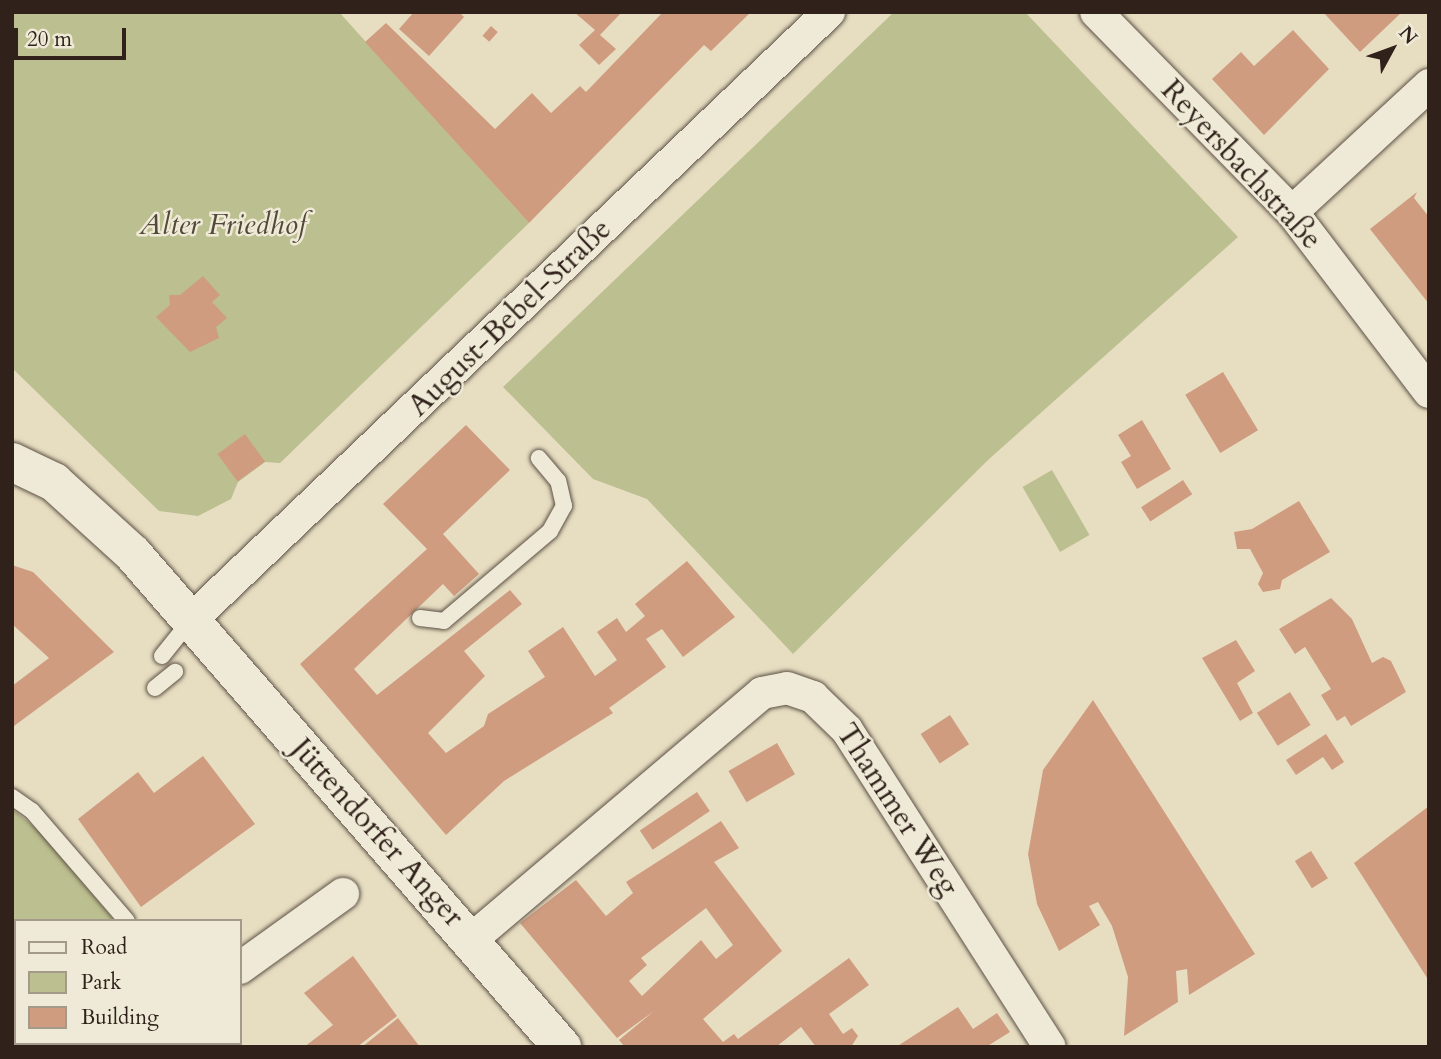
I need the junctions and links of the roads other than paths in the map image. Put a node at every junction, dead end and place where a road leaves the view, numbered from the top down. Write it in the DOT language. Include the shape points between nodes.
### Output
graph roads {
  1 [pos="829,12"];
  2 [pos="1096,12"];
  3 [pos="1429,85"];
  4 [pos="1292,212"];
  5 [pos="1429,392"];
  6 [pos="539,458"];
  7 [pos="12,461"];
  8 [pos="420,618"];
  9 [pos="191,621"];
  10 [pos="162,656"];
  11 [pos="175,671"];
  12 [pos="155,688"];
  13 [pos="12,797"];
  14 [pos="343,894"];
  15 [pos="125,919"];
  16 [pos="472,939"];
  17 [pos="242,967"];
  18 [pos="562,1047"];
  19 [pos="1051,1047"];
  1 -- 9 [label="street, August-Bebel-Straße"];
  2 -- 4 [label="street, Reyersbachstraße"];
  3 -- 4 [label="street"];
  4 -- 5 [label="street, Reyersbachstraße"];
  6 -- 8 [label="lane" via="558,481 564,506 550,531 444,621"];
  7 -- 9 [label="main road, Jüttendorfer Anger" via="54,482 93,515"];
  9 -- 10 [label="lane"];
  9 -- 16 [label="main road, Jüttendorfer Anger"];
  11 -- 12 [label="lane"];
  13 -- 15 [label="lane" via="32,811"];
  14 -- 17 [label="street"];
  16 -- 18 [label="main road, Jüttendorfer Anger"];
  16 -- 19 [label="street, Thammer Weg" via="762,693 788,688 813,697 847,730"];
}
